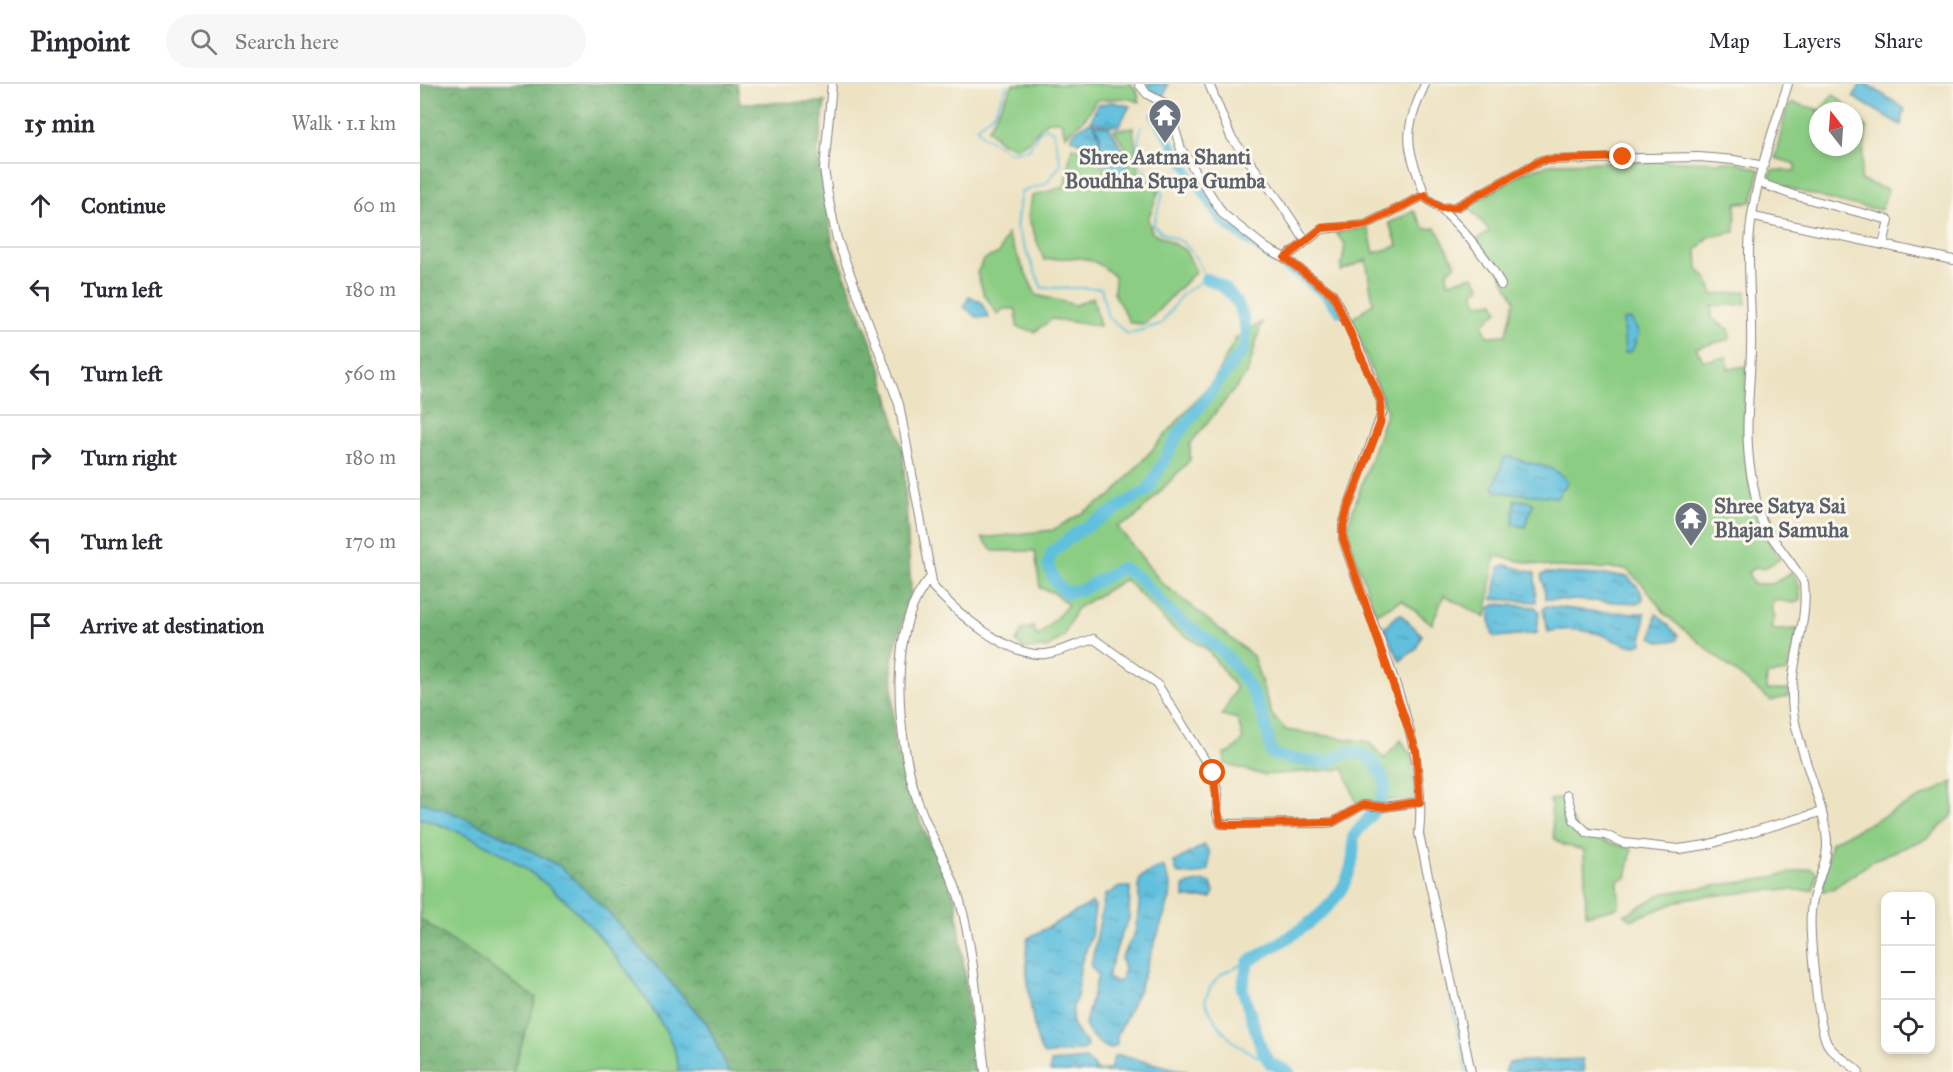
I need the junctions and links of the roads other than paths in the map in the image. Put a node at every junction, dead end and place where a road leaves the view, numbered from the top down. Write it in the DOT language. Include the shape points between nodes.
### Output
graph roads {
  1 [pos="832,84"];
  2 [pos="1139,84"];
  3 [pos="1209,84"];
  4 [pos="1425,84"];
  5 [pos="1788,84"];
  6 [pos="1764,166"];
  7 [pos="1760,183"];
  8 [pos="1425,195"];
  9 [pos="1441,208"];
  10 [pos="1754,217"];
  11 [pos="1305,240"];
  12 [pos="1883,245"];
  13 [pos="1285,258"];
  14 [pos="1953,260"];
  15 [pos="1501,285"];
  16 [pos="931,577"];
  17 [pos="1567,795"];
  18 [pos="1420,802"];
  19 [pos="1821,812"];
  20 [pos="985,1072"];
  21 [pos="1471,1072"];
  22 [pos="1859,1072"];
  1 -- 16 [label="street" via="824,169 831,211 837,239 899,404"];
  2 -- 13 [label="street" via="1169,110 1181,149 1222,214"];
  3 -- 11 [label="street" via="1231,137"];
  4 -- 8 [label="street" via="1408,137"];
  5 -- 6 [label="street"];
  6 -- 7 [label="street"];
  6 -- 9 [label="street" via="1699,157 1542,160 1456,207"];
  7 -- 10 [label="street"];
  7 -- 12 [label="street" via="1889,220"];
  8 -- 9 [label="street"];
  8 -- 11 [label="street" via="1365,225 1322,228"];
  9 -- 15 [label="street" via="1494,269"];
  10 -- 12 [label="street"];
  10 -- 19 [label="street" via="1749,254 1751,352 1745,421 1748,456 1762,522 1804,579 1805,610 1791,675 1793,710 1801,752"];
  11 -- 13 [label="street"];
  12 -- 14 [label="street"];
  13 -- 18 [label="street" via="1333,294 1381,401 1380,423 1348,507 1343,539 1416,751"];
  16 -- 18 [label="street" via="933,587 952,608 1024,652 1046,654 1094,639 1157,684 1213,773 1221,824 1333,822 1352,809"];
  16 -- 20 [label="street" via="921,587 903,634 901,709 916,798 960,900"];
  17 -- 19 [label="street" via="1574,820 1588,833 1624,843 1679,849"];
  18 -- 21 [label="street" via="1419,834"];
  19 -- 22 [label="street" via="1827,846 1810,914 1823,1036 1828,1047"];
}
